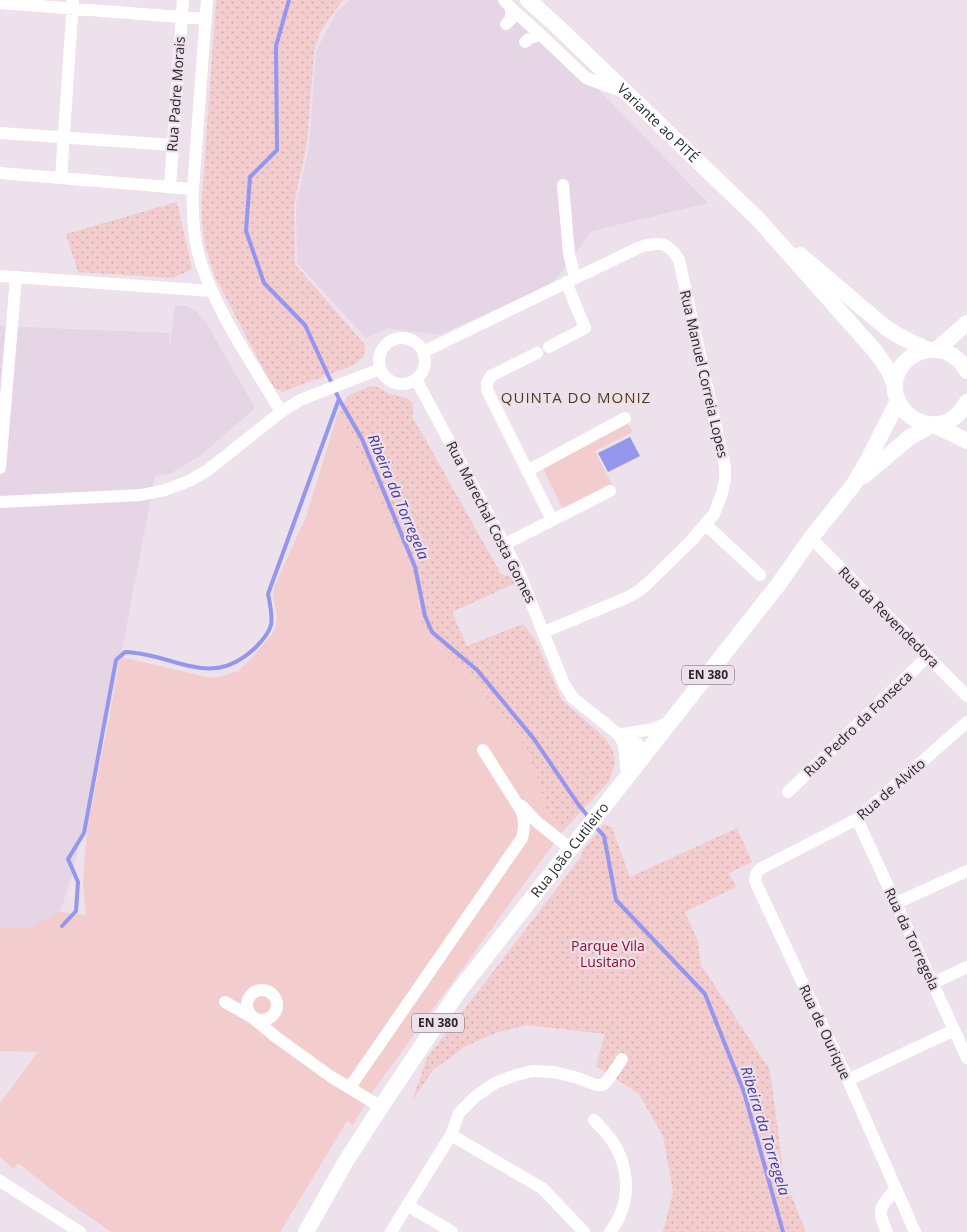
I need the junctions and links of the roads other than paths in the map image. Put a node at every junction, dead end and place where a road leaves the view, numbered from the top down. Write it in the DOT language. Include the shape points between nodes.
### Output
graph roads {
  1 [pos="183,0"];
  2 [pos="207,0"];
  3 [pos="528,0"];
  4 [pos="533,0"];
  5 [pos="0,3"];
  6 [pos="73,4"];
  7 [pos="508,4"];
  8 [pos="182,17"];
  9 [pos="206,19"];
  10 [pos="506,24"];
  11 [pos="556,25"];
  12 [pos="542,36"];
  13 [pos="525,42"];
  14 [pos="627,93"];
  15 [pos="0,133"];
  16 [pos="64,138"];
  17 [pos="173,145"];
  18 [pos="0,173"];
  19 [pos="61,178"];
  20 [pos="563,185"];
  21 [pos="170,187"];
  22 [pos="193,189"];
  23 [pos="759,220"];
  24 [pos="0,276"];
  25 [pos="16,277"];
  26 [pos="570,280"];
  27 [pos="212,291"];
  28 [pos="6,319"];
  29 [pos="967,323"];
  30 [pos="549,347"];
  31 [pos="932,350"];
  32 [pos="423,352"];
  33 [pos="537,353"];
  34 [pos="380,369"];
  35 [pos="967,371"];
  36 [pos="416,379"];
  37 [pos="897,393"];
  38 [pos="967,402"];
  39 [pos="280,412"];
  40 [pos="625,418"];
  41 [pos="933,425"];
  42 [pos="967,441"];
  43 [pos="0,468"];
  44 [pos="527,471"];
  45 [pos="854,484"];
  46 [pos="610,491"];
  47 [pos="0,502"];
  48 [pos="552,520"];
  49 [pos="705,524"];
  50 [pos="812,538"];
  51 [pos="505,544"];
  52 [pos="760,575"];
  53 [pos="544,632"];
  54 [pos="928,656"];
  55 [pos="967,696"];
  56 [pos="671,721"];
  57 [pos="967,722"];
  58 [pos="621,738"];
  59 [pos="483,750"];
  60 [pos="643,758"];
  61 [pos="627,778"];
  62 [pos="788,792"];
  63 [pos="516,800"];
  64 [pos="857,819"];
  65 [pos="544,828"];
  66 [pos="522,838"];
  67 [pos="571,849"];
  68 [pos="967,871"];
  69 [pos="756,874"];
  70 [pos="896,903"];
  71 [pos="967,967"];
  72 [pos="933,983"];
  73 [pos="226,1002"];
  74 [pos="954,1030"];
  75 [pos="967,1058"];
  76 [pos="622,1059"];
  77 [pos="848,1080"];
  78 [pos="350,1087"];
  79 [pos="381,1107"];
  80 [pos="594,1120"];
  81 [pos="451,1135"];
  82 [pos="0,1181"];
  83 [pos="895,1189"];
  84 [pos="407,1205"];
  85 [pos="80,1232"];
  86 [pos="306,1232"];
  87 [pos="391,1232"];
  88 [pos="452,1232"];
  89 [pos="584,1232"];
  90 [pos="610,1232"];
  91 [pos="887,1232"];
  92 [pos="915,1232"];
  1 -- 8 [label="street, Rua Padre Morais"];
  2 -- 9 [label="street"];
  3 -- 11 [label="main road, Variante ao PITÉ"];
  4 -- 11 [label="main road, Variante ao PITÉ"];
  5 -- 6 [label="street"];
  6 -- 8 [label="street"];
  6 -- 16 [label="street"];
  7 -- 10 [label="street" via="511,19"];
  7 -- 12 [label="street"];
  8 -- 9 [label="street"];
  8 -- 17 [label="street, Rua Padre Morais"];
  9 -- 22 [label="street"];
  11 -- 14 [label="main road, Variante ao PITÉ"];
  12 -- 13 [label="street" via="537,35"];
  12 -- 14 [label="street" via="586,78"];
  14 -- 23 [label="main road, Variante ao PITÉ"];
  15 -- 16 [label="street"];
  16 -- 17 [label="street"];
  16 -- 19 [label="street"];
  17 -- 21 [label="street, Rua Padre Morais"];
  18 -- 19 [label="street"];
  19 -- 21 [label="street"];
  20 -- 26 [label="street"];
  21 -- 22 [label="street"];
  22 -- 27 [label="street" via="195,237"];
  23 -- 31 [label="main road, Variante ao PITÉ" via="885,327"];
  23 -- 37 [label="main road, Variante ao PITÉ" via="875,351 889,371"];
  24 -- 25 [label="street"];
  25 -- 27 [label="street"];
  25 -- 28 [label="street"];
  26 -- 30 [label="street" via="585,328"];
  26 -- 32 [label="street"];
  26 -- 49 [label="street, Rua Manuel Correia Lopes" via="651,244 668,246 674,252 725,467 718,505"];
  27 -- 39 [label="street"];
  28 -- 43 [label="street"];
  29 -- 31 [label="main road, Rua João Cutileiro"];
  31 -- 35 [label="main road, Variante ao PITÉ" via="954,356"];
  31 -- 37 [label="main road, Rua João Cutileiro" via="918,353 906,362 897,375"];
  32 -- 34 [label="street" via="417,343 397,338 381,350"];
  32 -- 36 [label="street" via="425,364"];
  33 -- 44 [label="street" via="491,376 487,383 489,398"];
  34 -- 36 [label="street" via="384,376 399,384"];
  34 -- 39 [label="street" via="316,392"];
  36 -- 51 [label="street, Rua Marechal Costa Gomes"];
  37 -- 41 [label="main road, Variante ao PITÉ" via="903,410 911,418"];
  37 -- 45 [label="main road, Rua João Cutileiro / EN 380" via="874,450"];
  38 -- 41 [label="main road, Rua João Cutileiro" via="956,417"];
  39 -- 47 [label="street" via="208,470 165,490 141,495"];
  40 -- 44 [label="street"];
  41 -- 42 [label="main road"];
  41 -- 45 [label="main road, Rua João Cutileiro / EN 380" via="910,436"];
  44 -- 48 [label="street"];
  45 -- 50 [label="main road, Rua João Cutileiro / EN 380"];
  46 -- 48 [label="street"];
  48 -- 51 [label="street"];
  49 -- 52 [label="street"];
  49 -- 53 [label="street, Rua Manuel Correia Lopes" via="639,591"];
  50 -- 54 [label="street, Rua da Revendedora"];
  50 -- 56 [label="main road, Rua João Cutileiro / EN 380"];
  51 -- 53 [label="street, Rua Marechal Costa Gomes"];
  53 -- 58 [label="street, Rua Marechal Costa Gomes" via="564,684 573,698"];
  54 -- 55 [label="street, Rua da Revendedora"];
  54 -- 62 [label="street, Rua Pedro da Fonseca"];
  56 -- 58 [label="street"];
  56 -- 60 [label="main road, Rua João Cutileiro / EN 380"];
  57 -- 64 [label="street, Rua de Alvito"];
  58 -- 60 [label="street, Rua Marechal Costa Gomes" via="633,738 641,746"];
  58 -- 61 [label="street"];
  59 -- 63 [label="street"];
  60 -- 61 [label="main road, Rua João Cutileiro / EN 380"];
  61 -- 67 [label="main road, Rua João Cutileiro / EN 380"];
  63 -- 65 [label="street"];
  63 -- 66 [label="street" via="525,820"];
  64 -- 69 [label="street, Rua de Alvito"];
  64 -- 70 [label="street, Rua da Torregela"];
  65 -- 66 [label="street" via="527,832"];
  65 -- 67 [label="street"];
  66 -- 78 [label="street"];
  67 -- 79 [label="main road, Rua João Cutileiro / EN 380" via="458,992"];
  68 -- 70 [label="street"];
  69 -- 77 [label="street, Rua de Ourique" via="756,881"];
  70 -- 72 [label="street, Rua da Torregela"];
  71 -- 72 [label="street"];
  72 -- 74 [label="street, Rua da Torregela"];
  73 -- 78 [label="street"];
  74 -- 75 [label="street, Rua da Torregela"];
  74 -- 77 [label="street"];
  76 -- 81 [label="street" via="602,1085 554,1072 532,1072 495,1083 459,1113"];
  77 -- 83 [label="street, Rua de Ourique"];
  78 -- 79 [label="street"];
  79 -- 86 [label="main road, Rua João Cutileiro / EN 380"];
  80 -- 90 [label="street" via="614,1143 623,1160 624,1202"];
  81 -- 84 [label="street"];
  81 -- 89 [label="street" via="542,1188"];
  82 -- 85 [label="street"];
  83 -- 91 [label="street" via="880,1209"];
  83 -- 92 [label="street, Rua de Ourique"];
  84 -- 87 [label="street"];
  84 -- 88 [label="street"];
}
